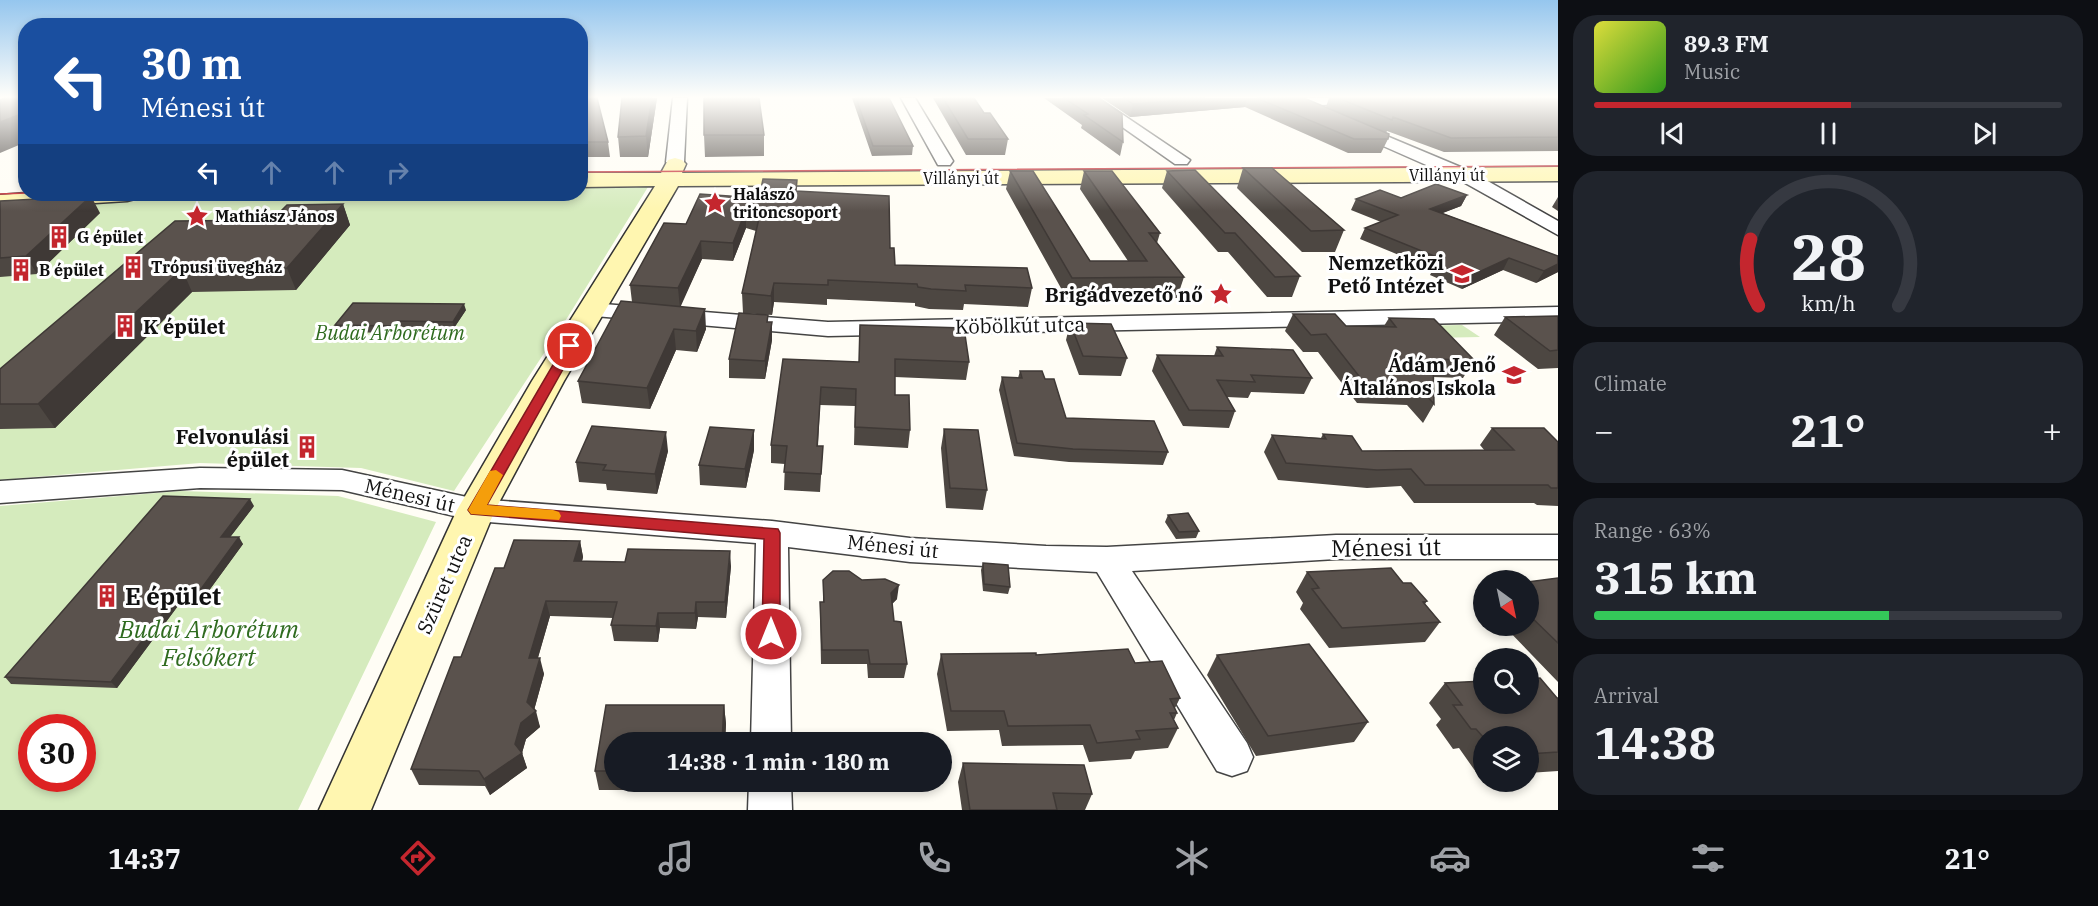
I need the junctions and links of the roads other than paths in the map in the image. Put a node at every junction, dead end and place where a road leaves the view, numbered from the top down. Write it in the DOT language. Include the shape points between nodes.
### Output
graph roads {
  1 [pos="676,136"];
  2 [pos="930,136"];
  3 [pos="1145,136"];
  4 [pos="1375,136"];
  5 [pos="1429,158"];
  6 [pos="1558,158"];
  7 [pos="1181,160"];
  8 [pos="944,161"];
  9 [pos="588,164"];
  10 [pos="673,171"];
  11 [pos="1558,174"];
  12 [pos="1464,175"];
  13 [pos="588,179"];
  14 [pos="18,184"];
  15 [pos="0,185"];
  16 [pos="18,201"];
  17 [pos="0,202"];
  18 [pos="1558,229"];
  19 [pos="591,310"];
  20 [pos="1558,314"];
  21 [pos="0,492"];
  22 [pos="476,510"];
  23 [pos="772,533"];
  24 [pos="1558,547"];
  25 [pos="1107,560"];
  26 [pos="771,732"];
  27 [pos="1232,757"];
  28 [pos="770,792"];
  29 [pos="345,810"];
  30 [pos="770,810"];
  1 -- 10 [label="street"];
  2 -- 8 [label="street"];
  3 -- 7 [label="street"];
  4 -- 5 [label="street"];
  5 -- 6 [label="street, Villányi út"];
  5 -- 7 [label="street, Villányi út"];
  5 -- 12 [label="street"];
  7 -- 8 [label="street, Villányi út"];
  8 -- 10 [label="street, Villányi út"];
  9 -- 10 [label="street, Villányi út"];
  10 -- 12 [label="street, Villányi út"];
  10 -- 13 [label="street, Villányi út"];
  10 -- 19 [label="street, Szüret utca"];
  11 -- 12 [label="street, Villányi út"];
  12 -- 18 [label="street"];
  14 -- 15 [label="street"];
  16 -- 17 [label="street"];
  19 -- 20 [label="street, Köbölkút utca" via="828,329"];
  19 -- 22 [label="street, Szüret utca"];
  21 -- 22 [label="street, Ménesi út" via="200,478 342,480"];
  22 -- 23 [label="street, Ménesi út"];
  22 -- 29 [label="street, Szüret utca"];
  23 -- 25 [label="street, Ménesi út" via="910,550"];
  23 -- 26 [label="street"];
  24 -- 25 [label="street, Ménesi út" via="1336,547"];
  25 -- 27 [label="street"];
  28 -- 30 [label="street"];
}
